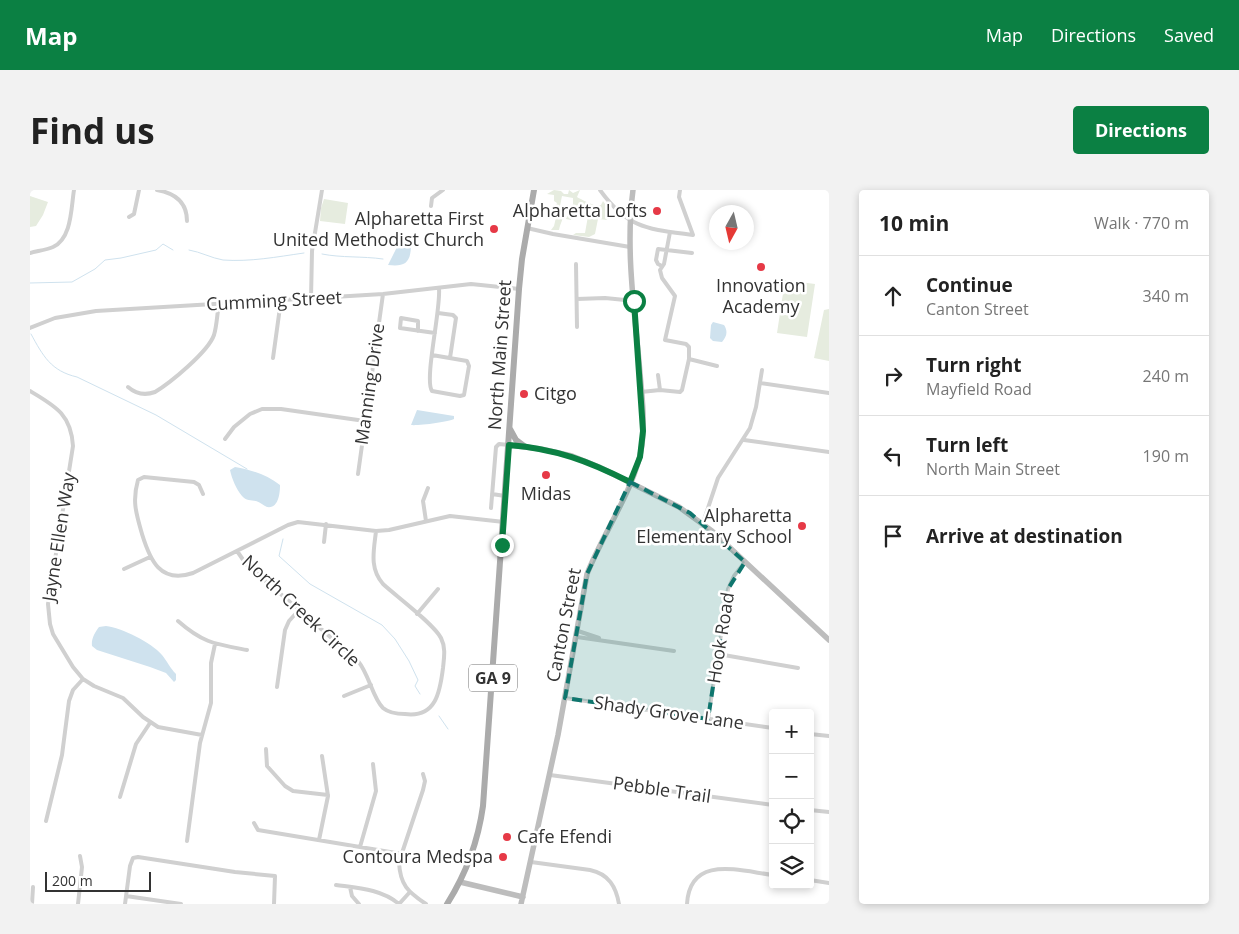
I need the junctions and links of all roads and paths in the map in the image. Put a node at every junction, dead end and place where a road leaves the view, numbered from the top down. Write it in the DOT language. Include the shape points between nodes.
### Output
graph roads {
  1 [pos="74,190"];
  2 [pos="139,190"];
  3 [pos="157,190"];
  4 [pos="322,190"];
  5 [pos="443,190"];
  6 [pos="534,190"];
  7 [pos="600,190"];
  8 [pos="633,190"];
  9 [pos="680,190"];
  10 [pos="430,206"];
  11 [pos="129,218"];
  12 [pos="188,221"];
  13 [pos="631,221"];
  14 [pos="527,228"];
  15 [pos="670,232"];
  16 [pos="60,242"];
  17 [pos="630,247"];
  18 [pos="63,248"];
  19 [pos="667,249"];
  20 [pos="30,253"];
  21 [pos="692,253"];
  22 [pos="576,264"];
  23 [pos="662,266"];
  24 [pos="438,288"];
  25 [pos="519,289"];
  26 [pos="383,294"];
  27 [pos="311,299"];
  28 [pos="577,299"];
  29 [pos="281,300"];
  30 [pos="634,301"];
  31 [pos="219,304"];
  32 [pos="438,313"];
  33 [pos="577,327"];
  34 [pos="30,328"];
  35 [pos="418,331"];
  36 [pos="435,333"];
  37 [pos="432,355"];
  38 [pos="273,358"];
  39 [pos="450,358"];
  40 [pos="689,359"];
  41 [pos="717,366"];
  42 [pos="762,370"];
  43 [pos="658,374"];
  44 [pos="760,383"];
  45 [pos="128,387"];
  46 [pos="660,390"];
  47 [pos="30,391"];
  48 [pos="641,392"];
  49 [pos="829,393"];
  50 [pos="365,421"];
  51 [pos="510,429"];
  52 [pos="225,439"];
  53 [pos="744,440"];
  54 [pos="509,445"];
  55 [pos="524,446"];
  56 [pos="829,452"];
  57 [pos="137,473"];
  58 [pos="358,474"];
  59 [pos="196,475"];
  60 [pos="141,477"];
  61 [pos="194,482"];
  62 [pos="630,482"];
  63 [pos="428,488"];
  64 [pos="203,494"];
  65 [pos="492,494"];
  66 [pos="505,496"];
  67 [pos="491,508"];
  68 [pos="426,521"];
  69 [pos="504,522"];
  70 [pos="703,523"];
  71 [pos="326,524"];
  72 [pos="376,530"];
  73 [pos="324,542"];
  74 [pos="237,551"];
  75 [pos="150,557"];
  76 [pos="745,562"];
  77 [pos="124,568"];
  78 [pos="438,590"];
  79 [pos="299,610"];
  80 [pos="417,614"];
  81 [pos="178,621"];
  82 [pos="577,634"];
  83 [pos="829,640"];
  84 [pos="215,644"];
  85 [pos="247,650"];
  86 [pos="674,651"];
  87 [pos="718,654"];
  88 [pos="798,668"];
  89 [pos="83,678"];
  90 [pos="371,685"];
  91 [pos="277,687"];
  92 [pos="344,696"];
  93 [pos="565,698"];
  94 [pos="708,719"];
  95 [pos="150,723"];
  96 [pos="769,727"];
  97 [pos="814,734"];
  98 [pos="202,735"];
  99 [pos="829,736"];
  100 [pos="266,748"];
  101 [pos="322,756"];
  102 [pos="373,764"];
  103 [pos="423,774"];
  104 [pos="550,775"];
  105 [pos="328,795"];
  106 [pos="120,797"];
  107 [pos="769,804"];
  108 [pos="814,810"];
  109 [pos="829,812"];
  110 [pos="46,821"];
  111 [pos="254,823"];
  112 [pos="319,840"];
  113 [pos="187,842"];
  114 [pos="360,847"];
  115 [pos="402,854"];
  116 [pos="80,856"];
  117 [pos="531,862"];
  118 [pos="769,874"];
  119 [pos="814,881"];
  120 [pos="460,882"];
  121 [pos="829,883"];
  122 [pos="336,884"];
  123 [pos="33,887"];
  124 [pos="350,887"];
  125 [pos="410,893"];
  126 [pos="126,896"];
  127 [pos="523,897"];
  128 [pos="32,904"];
  129 [pos="78,904"];
  130 [pos="125,904"];
  131 [pos="181,904"];
  132 [pos="274,904"];
  133 [pos="359,904"];
  134 [pos="399,904"];
  135 [pos="426,904"];
  136 [pos="447,904"];
  137 [pos="521,904"];
  138 [pos="619,904"];
  139 [pos="687,904"];
  1 -- 16 [label="street" via="68,228"];
  2 -- 11 [label="street" via="134,214"];
  3 -- 12 [label="street" via="176,196 187,211"];
  4 -- 27 [label="street" via="312,251"];
  5 -- 10 [label="street" via="432,198"];
  6 -- 14 [label="main road, North Main Street / GA 9"];
  7 -- 13 [label="street" via="615,209"];
  8 -- 13 [label="street, Canton Street"];
  9 -- 15 [label="street" via="679,197 693,235"];
  13 -- 15 [label="street" via="642,227"];
  13 -- 17 [label="street, Canton Street"];
  14 -- 17 [label="street"];
  14 -- 25 [label="main road, North Main Street / GA 9"];
  15 -- 19 [label="street"];
  16 -- 18 [label="street"];
  16 -- 20 [label="street"];
  17 -- 30 [label="street, Canton Street"];
  19 -- 21 [label="street"];
  19 -- 23 [label="street"];
  19 -- 23 [label="street" via="656,252 657,263"];
  22 -- 28 [label="street"];
  23 -- 40 [label="street" via="661,276 675,296 665,340 686,344"];
  24 -- 25 [label="street, Cumming Street" via="471,284"];
  24 -- 26 [label="street, Cumming Street"];
  24 -- 32 [label="street"];
  25 -- 51 [label="main road, North Main Street / GA 9"];
  26 -- 27 [label="street, Cumming Street"];
  26 -- 50 [label="street, Manning Drive"];
  27 -- 29 [label="street, Cumming Street"];
  28 -- 30 [label="street"];
  28 -- 33 [label="street"];
  29 -- 31 [label="street, Cumming Street"];
  29 -- 38 [label="street"];
  30 -- 48 [label="street, Canton Street"];
  31 -- 34 [label="street, Cumming Street" via="85,312"];
  31 -- 45 [label="street" via="214,336 202,353 155,392 140,394"];
  32 -- 36 [label="street"];
  32 -- 39 [label="street" via="456,318"];
  35 -- 35 [label="street" via="400,328 401,318 418,321"];
  35 -- 36 [label="street"];
  36 -- 37 [label="street"];
  37 -- 39 [label="street"];
  37 -- 39 [label="street" via="430,390 460,396 465,392 469,363"];
  40 -- 41 [label="street"];
  40 -- 46 [label="street" via="682,390"];
  42 -- 44 [label="street"];
  43 -- 46 [label="street"];
  44 -- 49 [label="street"];
  44 -- 53 [label="street" via="754,420"];
  46 -- 48 [label="street"];
  47 -- 89 [label="street, Jayne Ellen Way" via="62,413 73,436 48,614 53,634"];
  48 -- 62 [label="street, Canton Street" via="642,443"];
  50 -- 52 [label="street" via="262,409 250,414"];
  50 -- 58 [label="street, Manning Drive"];
  51 -- 54 [label="main road, North Main Street / GA 9"];
  51 -- 55 [label="main road"];
  53 -- 56 [label="street"];
  53 -- 70 [label="street" via="718,478"];
  54 -- 55 [label="street"];
  54 -- 65 [label="street" via="499,444 496,447"];
  54 -- 66 [label="main road, North Main Street / GA 9"];
  55 -- 62 [label="street" via="572,456"];
  57 -- 60 [label="street"];
  59 -- 61 [label="street"];
  60 -- 61 [label="street"];
  60 -- 75 [label="street" via="135,508"];
  61 -- 64 [label="street"];
  62 -- 70 [label="street"];
  62 -- 82 [label="street, Canton Street" via="587,574"];
  63 -- 68 [label="street" via="423,501"];
  65 -- 66 [label="street"];
  65 -- 67 [label="street"];
  66 -- 69 [label="main road, North Main Street / GA 9"];
  68 -- 69 [label="street" via="450,516"];
  68 -- 72 [label="street"];
  69 -- 120 [label="main road, North Main Street / GA 9" via="483,806 475,844"];
  70 -- 76 [label="street"];
  71 -- 72 [label="street"];
  71 -- 73 [label="street"];
  71 -- 74 [label="street" via="293,523"];
  72 -- 80 [label="street, North Creek Circle" via="373,561 376,575"];
  74 -- 75 [label="street" via="181,576 163,571"];
  74 -- 79 [label="street, North Creek Circle" via="246,564"];
  75 -- 77 [label="street"];
  76 -- 83 [label="street"];
  76 -- 87 [label="street, Hook Road" via="728,589"];
  78 -- 80 [label="street"];
  79 -- 90 [label="street, North Creek Circle" via="358,661"];
  79 -- 91 [label="street" via="285,630"];
  80 -- 90 [label="street, North Creek Circle" via="437,632 444,646 441,688 436,700 420,713 397,714 381,706"];
  81 -- 84 [label="street" via="197,637"];
  82 -- 86 [label="street"];
  82 -- 93 [label="street, Canton Street"];
  84 -- 85 [label="street"];
  84 -- 98 [label="street" via="210,664 210,704"];
  87 -- 88 [label="street"];
  87 -- 94 [label="street, Hook Road"];
  89 -- 95 [label="street, Jayne Ellen Way" via="123,698"];
  89 -- 110 [label="street" via="69,701 62,755"];
  90 -- 92 [label="street"];
  93 -- 94 [label="street, Shady Grove Lane"];
  93 -- 104 [label="street, Canton Street"];
  94 -- 96 [label="street, Shady Grove Lane"];
  95 -- 98 [label="street, Jayne Ellen Way"];
  95 -- 106 [label="street" via="136,744"];
  97 -- 99 [label="street"];
  98 -- 113 [label="street"];
  100 -- 105 [label="street" via="267,766 285,786 293,791"];
  101 -- 105 [label="street"];
  102 -- 114 [label="street" via="376,791"];
  103 -- 115 [label="street" via="423,790"];
  104 -- 107 [label="street, Pebble Trail"];
  104 -- 117 [label="street, Canton Street"];
  105 -- 112 [label="street"];
  108 -- 109 [label="street"];
  111 -- 112 [label="street" via="258,830"];
  112 -- 114 [label="street"];
  114 -- 115 [label="street"];
  115 -- 125 [label="street" via="400,872"];
  116 -- 129 [label="street"];
  117 -- 127 [label="street, Canton Street"];
  117 -- 138 [label="street" via="600,872 614,885"];
  118 -- 139 [label="street" via="724,868 710,870 692,883"];
  119 -- 121 [label="street"];
  120 -- 127 [label="street"];
  120 -- 136 [label="main road, North Main Street / GA 9"];
  122 -- 124 [label="street"];
  123 -- 128 [label="street"];
  124 -- 133 [label="street"];
  124 -- 134 [label="street" via="380,892"];
  125 -- 134 [label="street"];
  125 -- 135 [label="street"];
  126 -- 130 [label="street"];
  126 -- 131 [label="street"];
  126 -- 132 [label="street" via="130,866 133,858 138,857 275,876"];
  127 -- 137 [label="street, Canton Street"];
}
